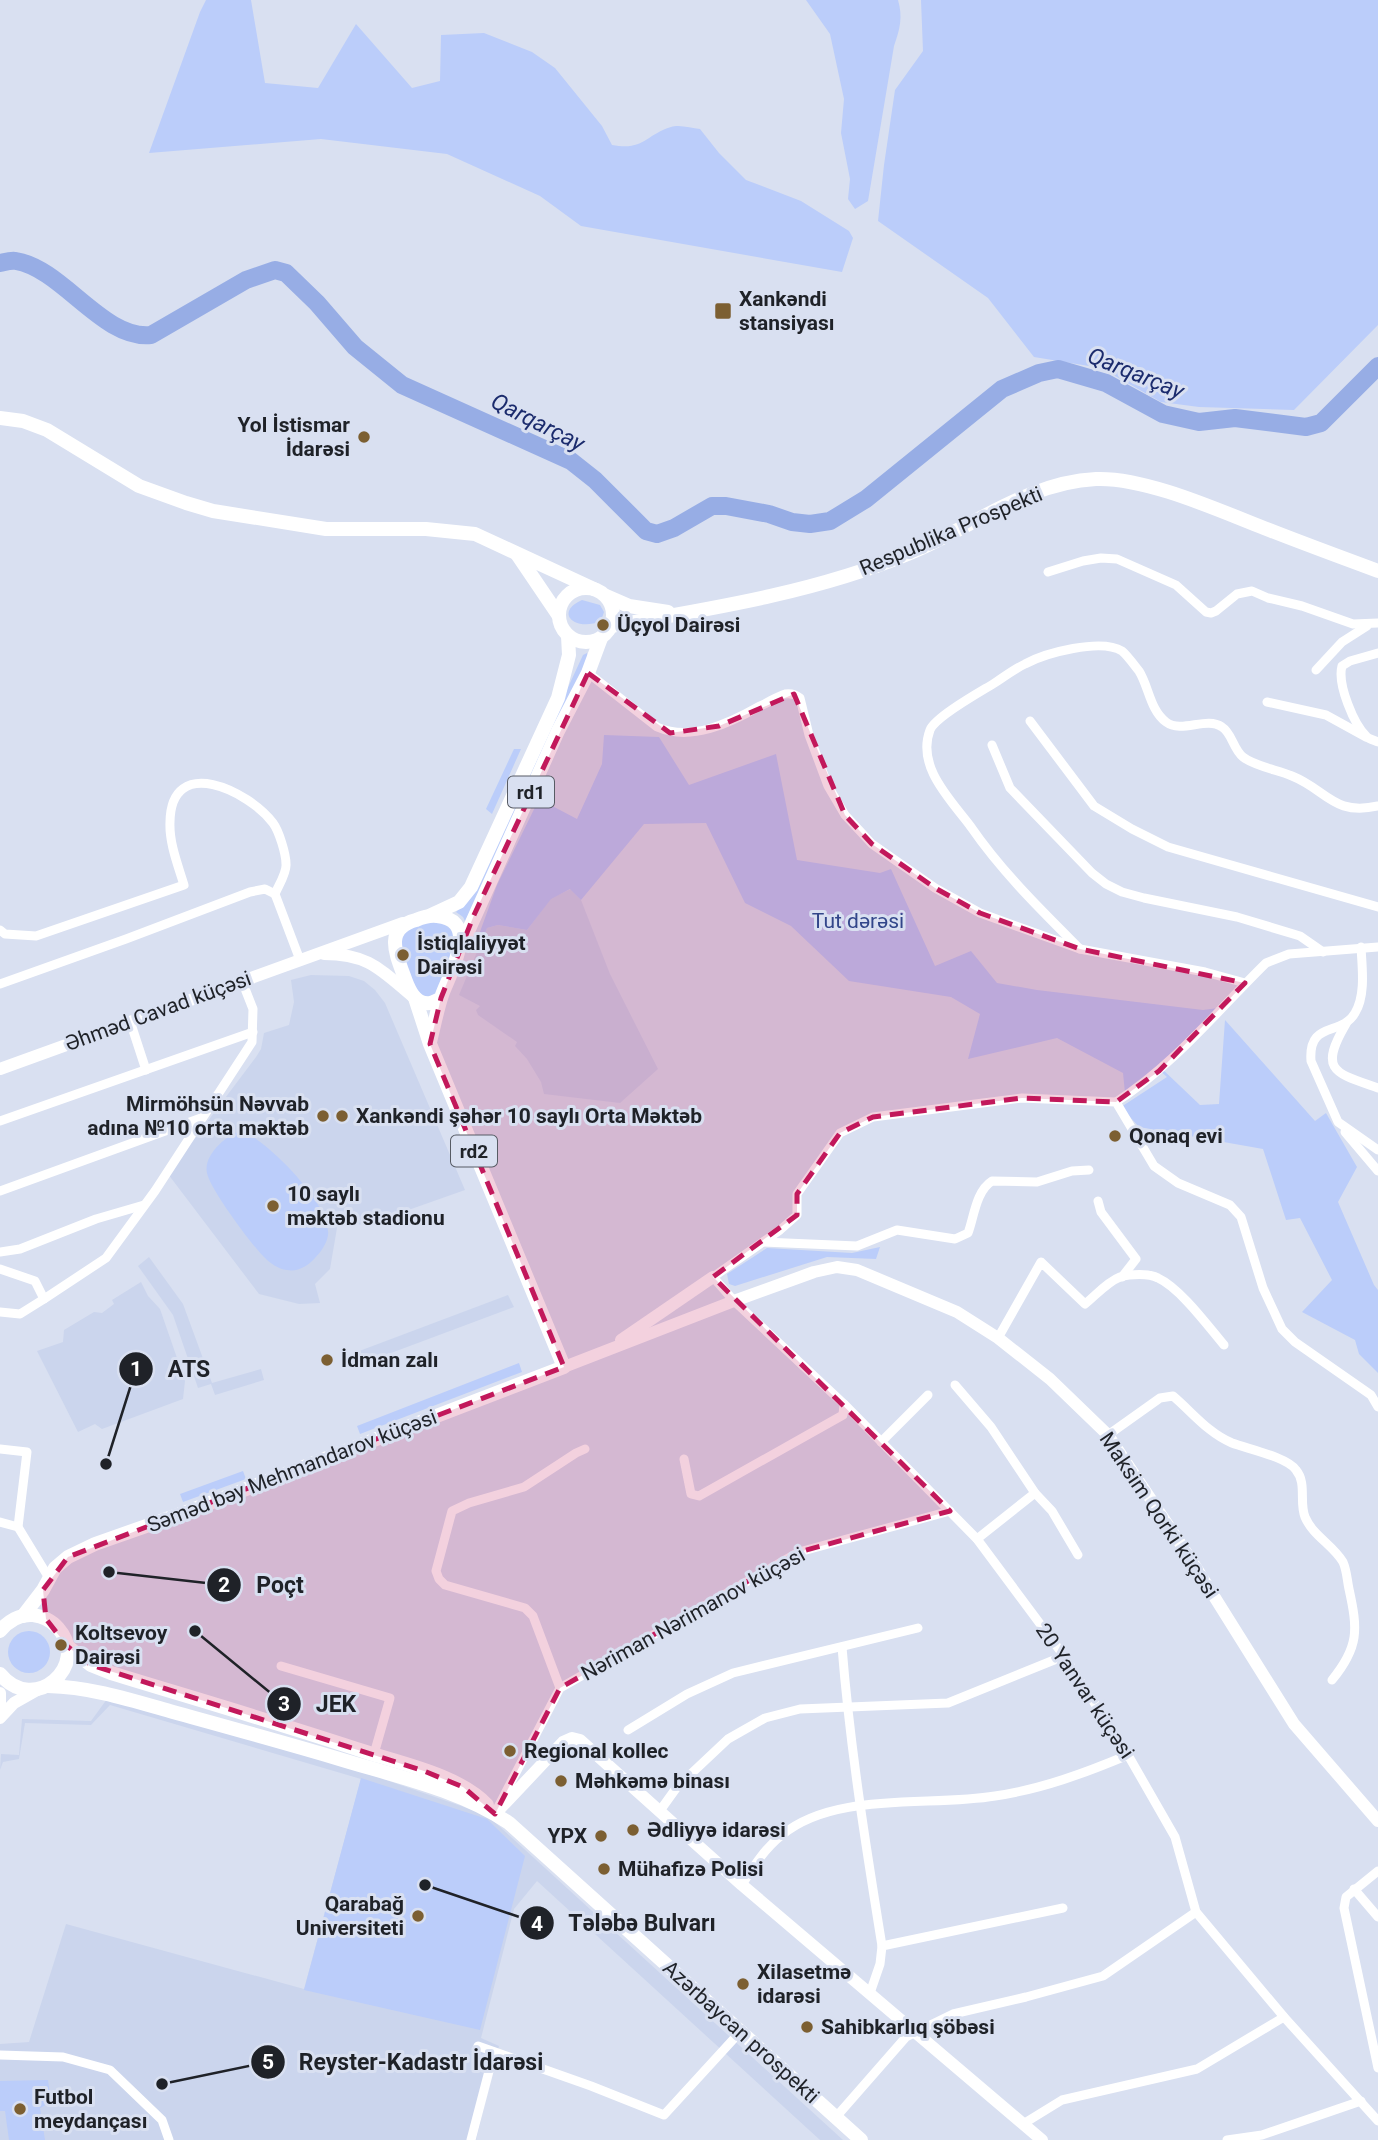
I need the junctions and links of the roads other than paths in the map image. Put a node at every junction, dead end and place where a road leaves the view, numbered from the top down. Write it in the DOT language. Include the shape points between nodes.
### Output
graph roads {
  1 [pos="0,418"];
  2 [pos="516,553"];
  3 [pos="1378,571"];
  4 [pos="1048,572"];
  5 [pos="600,593"];
  6 [pos="679,614"];
  7 [pos="559,616"];
  8 [pos="1375,623"];
  9 [pos="611,626"];
  10 [pos="568,636"];
  11 [pos="601,638"];
  12 [pos="1378,653"];
  13 [pos="1316,670"];
  14 [pos="589,673"];
  15 [pos="1267,702"];
  16 [pos="1030,721"];
  17 [pos="1368,738"];
  18 [pos="1378,742"];
  19 [pos="992,745"];
  20 [pos="1378,806"];
  21 [pos="275,894"];
  22 [pos="1378,907"];
  23 [pos="431,915"];
  24 [pos="403,923"];
  25 [pos="0,930"];
  26 [pos="461,947"];
  27 [pos="1360,947"];
  28 [pos="1378,947"];
  29 [pos="1080,949"];
  30 [pos="1323,952"];
  31 [pos="316,954"];
  32 [pos="300,960"];
  33 [pos="242,981"];
  34 [pos="1245,983"];
  35 [pos="0,984"];
  36 [pos="415,998"];
  37 [pos="441,998"];
  38 [pos="130,1021"];
  39 [pos="1346,1024"];
  40 [pos="253,1032"];
  41 [pos="430,1044"];
  42 [pos="0,1069"];
  43 [pos="146,1070"];
  44 [pos="1378,1088"];
  45 [pos="1115,1102"];
  46 [pos="201,1118"];
  47 [pos="0,1121"];
  48 [pos="1338,1122"];
  49 [pos="1378,1150"];
  50 [pos="1089,1170"];
  51 [pos="1378,1171"];
  52 [pos="0,1191"];
  53 [pos="1098,1202"];
  54 [pos="145,1205"];
  55 [pos="763,1242"];
  56 [pos="0,1252"];
  57 [pos="837,1267"];
  58 [pos="0,1269"];
  59 [pos="1122,1276"];
  60 [pos="713,1277"];
  61 [pos="44,1299"];
  62 [pos="734,1301"];
  63 [pos="0,1312"];
  64 [pos="998,1338"];
  65 [pos="1224,1345"];
  66 [pos="604,1352"];
  67 [pos="563,1365"];
  68 [pos="956,1385"];
  69 [pos="928,1395"];
  70 [pos="844,1404"];
  71 [pos="1378,1407"];
  72 [pos="1108,1435"];
  73 [pos="881,1442"];
  74 [pos="0,1449"];
  75 [pos="585,1449"];
  76 [pos="684,1459"];
  77 [pos="1035,1493"];
  78 [pos="950,1511"];
  79 [pos="0,1522"];
  80 [pos="18,1527"];
  81 [pos="977,1539"];
  82 [pos="1078,1555"];
  83 [pos="46,1584"];
  84 [pos="23,1616"];
  85 [pos="46,1619"];
  86 [pos="918,1628"];
  87 [pos="1,1629"];
  88 [pos="67,1646"];
  89 [pos="842,1647"];
  90 [pos="1064,1656"];
  91 [pos="281,1666"];
  92 [pos="0,1674"];
  93 [pos="1332,1680"];
  94 [pos="43,1688"];
  95 [pos="560,1688"];
  96 [pos="0,1692"];
  97 [pos="846,1706"];
  98 [pos="0,1710"];
  99 [pos="0,1718"];
  100 [pos="628,1730"];
  101 [pos="326,1739"];
  102 [pos="321,1754"];
  103 [pos="374,1754"];
  104 [pos="1128,1755"];
  105 [pos="859,1805"];
  106 [pos="659,1812"];
  107 [pos="495,1814"];
  108 [pos="1378,1821"];
  109 [pos="1378,1871"];
  110 [pos="741,1885"];
  111 [pos="1354,1889"];
  112 [pos="1063,1908"];
  113 [pos="1196,1912"];
  114 [pos="1378,1917"];
  115 [pos="882,1946"];
  116 [pos="870,1993"];
  117 [pos="1284,2017"];
  118 [pos="740,2032"];
  119 [pos="916,2032"];
  120 [pos="478,2046"];
  121 [pos="494,2052"];
  122 [pos="0,2055"];
  123 [pos="1378,2068"];
  124 [pos="1362,2101"];
  125 [pos="836,2117"];
  126 [pos="1378,2121"];
  127 [pos="1023,2123"];
  128 [pos="169,2140"];
  129 [pos="471,2140"];
  130 [pos="861,2140"];
  131 [pos="1042,2140"];
  132 [pos="1227,2140"];
  1 -- 2 [label="main road" via="47,430 139,486 186,503 326,529 475,534"];
  2 -- 5 [label="main road"];
  2 -- 7 [label="main road"];
  3 -- 6 [label="main road, Respublika Prospekti" via="1202,503 1098,479 1033,493 911,553 856,573"];
  4 -- 8 [label="street" via="1083,561 1117,559 1176,585 1206,612 1252,591 1353,624"];
  5 -- 6 [label="main road" via="629,606"];
  5 -- 7 [label="main road" via="577,589 569,593"];
  5 -- 9 [label="main road" via="613,610"];
  6 -- 9 [label="main road, Respublika Prospekti"];
  7 -- 10 [label="main road"];
  8 -- 13 [label="street" via="1342,642"];
  9 -- 11 [label="main road"];
  10 -- 11 [label="main road" via="584,643"];
  10 -- 23 [label="main road, rd1" via="569,656 558,698 471,887 459,902"];
  11 -- 14 [label="main road, rd1"];
  12 -- 17 [label="street" via="1350,661 1340,675 1347,703"];
  14 -- 26 [label="main road, rd1" via="558,731"];
  14 -- 29 [label="street" via="670,733 719,726 784,694 794,694 800,698 828,786 845,815 872,844 980,913"];
  15 -- 17 [label="street" via="1326,715"];
  16 -- 22 [label="street" via="1094,806 1132,829 1168,847"];
  17 -- 18 [label="street"];
  19 -- 30 [label="street" via="1010,788 1106,884 1144,898 1237,917 1300,936"];
  20 -- 29 [label="street" via="1363,809 1333,803 1297,778 1243,757 1224,728 1213,723 1168,724 1154,707 1138,670 1122,652 1084,646 1026,663 931,726 930,770 981,842"];
  21 -- 25 [label="street" via="287,865 272,822 253,804 201,781 187,785 175,797 169,820 184,885 36,936"];
  21 -- 32 [label="street"];
  21 -- 35 [label="street" via="250,892"];
  23 -- 24 [label="main road"];
  23 -- 26 [label="main road" via="455,923"];
  24 -- 31 [label="street, Əhməd Cavad küçəsi"];
  24 -- 36 [label="main road" via="395,948"];
  26 -- 37 [label="main road"];
  27 -- 28 [label="street"];
  27 -- 30 [label="street"];
  27 -- 39 [label="street" via="1361,990 1356,1012"];
  29 -- 34 [label="street"];
  30 -- 34 [label="street" via="1289,954 1266,963"];
  31 -- 32 [label="street, Əhməd Cavad küçəsi"];
  31 -- 36 [label="street" via="368,962"];
  32 -- 33 [label="street, Əhməd Cavad küçəsi"];
  33 -- 38 [label="street, Əhməd Cavad küçəsi"];
  33 -- 40 [label="street" via="253,1009"];
  34 -- 45 [label="street" via="1159,1071"];
  36 -- 37 [label="main road" via="425,1003"];
  36 -- 41 [label="main road"];
  37 -- 41 [label="main road"];
  38 -- 42 [label="street, Əhməd Cavad küçəsi"];
  38 -- 43 [label="street"];
  39 -- 44 [label="street" via="1334,1044 1335,1066 1341,1075"];
  39 -- 48 [label="street" via="1322,1032 1310,1052 1314,1072"];
  40 -- 43 [label="street"];
  40 -- 46 [label="street" via="252,1042"];
  41 -- 67 [label="main road, rd2"];
  43 -- 47 [label="street"];
  45 -- 55 [label="street" via="1022,1098 873,1117 840,1133 797,1194 797,1215"];
  45 -- 71 [label="street" via="1154,1166 1178,1183 1230,1205 1241,1217 1263,1288 1282,1329 1371,1395"];
  46 -- 52 [label="street"];
  46 -- 54 [label="street"];
  48 -- 49 [label="street"];
  48 -- 51 [label="street"];
  50 -- 55 [label="street" via="1037,1182 992,1181 982,1192 968,1233 955,1240 897,1230 858,1246"];
  53 -- 59 [label="street" via="1136,1259"];
  54 -- 56 [label="street"];
  54 -- 61 [label="street" via="106,1258"];
  55 -- 60 [label="street"];
  57 -- 62 [label="street, Səməd bəy Mehmandarov küçəsi"];
  57 -- 64 [label="street, Maksim Qorki küçəsi" via="857,1270 957,1312"];
  58 -- 61 [label="street" via="35,1281"];
  59 -- 64 [label="street" via="1085,1304 1041,1262"];
  59 -- 65 [label="street" via="1160,1278"];
  60 -- 62 [label="street, 20 Yanvar küçəsi"];
  60 -- 66 [label="street"];
  61 -- 63 [label="street" via="20,1314"];
  62 -- 66 [label="street, Səməd bəy Mehmandarov küçəsi"];
  62 -- 70 [label="street, 20 Yanvar küçəsi"];
  64 -- 72 [label="street, Maksim Qorki küçəsi" via="1051,1379"];
  66 -- 67 [label="street, Səməd bəy Mehmandarov küçəsi"];
  67 -- 83 [label="main road, Səməd bəy Mehmandarov küçəsi" via="94,1544 68,1557"];
  68 -- 77 [label="street"];
  69 -- 73 [label="street"];
  70 -- 73 [label="street, 20 Yanvar küçəsi"];
  70 -- 76 [label="street" via="842,1415 699,1496 691,1494"];
  72 -- 93 [label="street" via="1160,1398 1173,1396 1215,1434 1282,1459 1297,1471 1305,1516 1343,1562 1355,1615 1355,1639 1346,1663"];
  72 -- 108 [label="street, Maksim Qorki küçəsi" via="1294,1724"];
  73 -- 78 [label="street, 20 Yanvar küçəsi"];
  74 -- 80 [label="street" via="27,1452"];
  75 -- 95 [label="street, Nəriman Nərimanov küçəsi" via="524,1487 452,1511 436,1571 445,1585 525,1608 533,1616"];
  77 -- 81 [label="street"];
  77 -- 82 [label="street" via="1052,1511"];
  78 -- 81 [label="street, 20 Yanvar küçəsi"];
  78 -- 95 [label="street, Nəriman Nərimanov küçəsi" via="799,1552"];
  79 -- 80 [label="street"];
  80 -- 83 [label="street"];
  81 -- 90 [label="street, 20 Yanvar küçəsi"];
  83 -- 84 [label="main road, Səməd bəy Mehmandarov küçəsi"];
  83 -- 85 [label="main road"];
  84 -- 85 [label="main road"];
  84 -- 87 [label="main road"];
  85 -- 88 [label="main road, Azərbaycan prospekti" via="56,1625"];
  86 -- 89 [label="street"];
  88 -- 94 [label="main road" via="64,1669"];
  88 -- 101 [label="main road, Azərbaycan prospekti" via="111,1674"];
  89 -- 97 [label="street"];
  89 -- 100 [label="street" via="733,1673"];
  90 -- 97 [label="street" via="948,1703"];
  90 -- 104 [label="street, 20 Yanvar küçəsi"];
  91 -- 103 [label="street" via="390,1698"];
  92 -- 94 [label="main road, Azərbaycan prospekti" via="15,1687"];
  94 -- 99 [label="street" via="14,1703"];
  94 -- 102 [label="main road, Azərbaycan prospekti" via="75,1687 109,1694"];
  95 -- 107 [label="street, Nəriman Nərimanov küçəsi"];
  96 -- 98 [label="street"];
  97 -- 105 [label="street"];
  97 -- 106 [label="street" via="800,1709 765,1718 727,1739 677,1787"];
  101 -- 102 [label="main road"];
  101 -- 103 [label="main road, Azərbaycan prospekti"];
  102 -- 107 [label="main road, Azərbaycan prospekti" via="457,1796"];
  103 -- 107 [label="main road, Azərbaycan prospekti" via="463,1787"];
  104 -- 105 [label="street" via="1057,1782 995,1797"];
  104 -- 113 [label="street, 20 Yanvar küçəsi" via="1175,1837"];
  105 -- 110 [label="street" via="809,1818 791,1828 760,1858"];
  105 -- 115 [label="street"];
  106 -- 107 [label="street" via="580,1740 572,1738"];
  106 -- 110 [label="street"];
  107 -- 118 [label="main road, Azərbaycan prospekti"];
  109 -- 111 [label="street"];
  110 -- 116 [label="street"];
  111 -- 114 [label="street"];
  111 -- 123 [label="street" via="1344,1908"];
  112 -- 115 [label="street"];
  113 -- 117 [label="street, 20 Yanvar küçəsi"];
  113 -- 119 [label="street" via="1103,1976 953,2014"];
  115 -- 116 [label="street"];
  116 -- 119 [label="street"];
  117 -- 124 [label="street, 20 Yanvar küçəsi"];
  117 -- 127 [label="street" via="1197,2069 1062,2100"];
  118 -- 121 [label="street" via="664,2115"];
  118 -- 125 [label="main road, Azərbaycan prospekti"];
  119 -- 125 [label="street" via="906,2037"];
  119 -- 127 [label="street"];
  120 -- 121 [label="street"];
  121 -- 129 [label="street"];
  122 -- 128 [label="street" via="63,2057 110,2070 162,2120"];
  124 -- 126 [label="street, 20 Yanvar küçəsi"];
  124 -- 132 [label="street" via="1262,2135"];
  125 -- 130 [label="main road, Azərbaycan prospekti"];
  127 -- 131 [label="street"];
}
